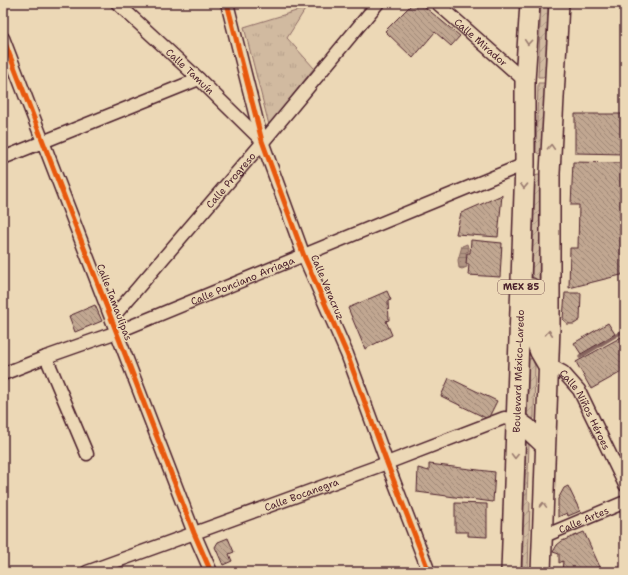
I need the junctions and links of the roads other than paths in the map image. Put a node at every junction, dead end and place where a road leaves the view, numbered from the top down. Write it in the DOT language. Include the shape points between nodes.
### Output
graph roads {
  1 [pos="117,3"];
  2 [pos="227,3"];
  3 [pos="378,3"];
  4 [pos="437,3"];
  5 [pos="530,3"];
  6 [pos="559,3"];
  7 [pos="3,38"];
  8 [pos="199,79"];
  9 [pos="525,81"];
  10 [pos="44,142"];
  11 [pos="262,142"];
  12 [pos="3,158"];
  13 [pos="525,164"];
  14 [pos="550,173"];
  15 [pos="522,247"];
  16 [pos="304,256"];
  17 [pos="112,318"];
  18 [pos="117,332"];
  19 [pos="46,357"];
  20 [pos="548,364"];
  21 [pos="3,374"];
  22 [pos="516,420"];
  23 [pos="545,444"];
  24 [pos="87,454"];
  25 [pos="387,463"];
  26 [pos="625,485"];
  27 [pos="625,502"];
  28 [pos="194,533"];
  29 [pos="542,537"];
  30 [pos="87,572"];
  31 [pos="211,572"];
  32 [pos="429,572"];
  33 [pos="512,572"];
  34 [pos="541,572"];
  1 -- 8 [label="street, Calle Tamuín"];
  2 -- 11 [label="street, Calle Veracruz"];
  3 -- 11 [label="street, Calle Progreso"];
  4 -- 9 [label="street, Calle Mirador"];
  5 -- 9 [label="main road, Boulevard México-Laredo / MEX 85, one-way"];
  14 -- 6 [label="main road, MEX 85, one-way"];
  7 -- 10 [label="street, Calle Tamaulipas"];
  8 -- 10 [label="street"];
  8 -- 11 [label="street, Calle Tamuín"];
  9 -- 13 [label="main road, Boulevard México-Laredo / MEX 85"];
  10 -- 12 [label="street"];
  10 -- 17 [label="street, Calle Tamaulipas"];
  11 -- 16 [label="street, Calle Veracruz"];
  11 -- 17 [label="street, Calle Progreso"];
  13 -- 14 [label="main road" via="538,163 545,166"];
  13 -- 15 [label="main road, Boulevard México-Laredo / MEX 85, one-way"];
  13 -- 16 [label="street, Calle Ponciano Arriaga"];
  20 -- 14 [label="main road, MEX 85, one-way"];
  15 -- 20 [label="main road" via="531,278 535,339"];
  15 -- 22 [label="main road, Boulevard México-Laredo / MEX 85"];
  16 -- 18 [label="street, Calle Ponciano Arriaga"];
  16 -- 25 [label="street, Calle Veracruz" via="347,354"];
  17 -- 18 [label="street, Calle Tamaulipas"];
  18 -- 19 [label="street, Calle Ponciano Arriaga"];
  18 -- 28 [label="street, Calle Tamaulipas"];
  19 -- 21 [label="street, Calle Ponciano Arriaga"];
  19 -- 24 [label="street"];
  20 -- 23 [label="main road, MEX 85"];
  20 -- 26 [label="street, Calle Niños Héroes" via="563,372 579,390"];
  22 -- 23 [label="main road"];
  22 -- 25 [label="street, Calle Bocanegra" via="504,418"];
  22 -- 33 [label="main road, Boulevard México-Laredo / MEX 85, one-way"];
  29 -- 23 [label="main road, MEX 85, one-way"];
  25 -- 28 [label="street, Calle Bocanegra"];
  25 -- 32 [label="street, Calle Veracruz"];
  27 -- 29 [label="street, Calle Artes"];
  28 -- 30 [label="street, Calle Bocanegra"];
  28 -- 31 [label="street, Calle Tamaulipas"];
  29 -- 34 [label="main road, MEX 85"];
}
